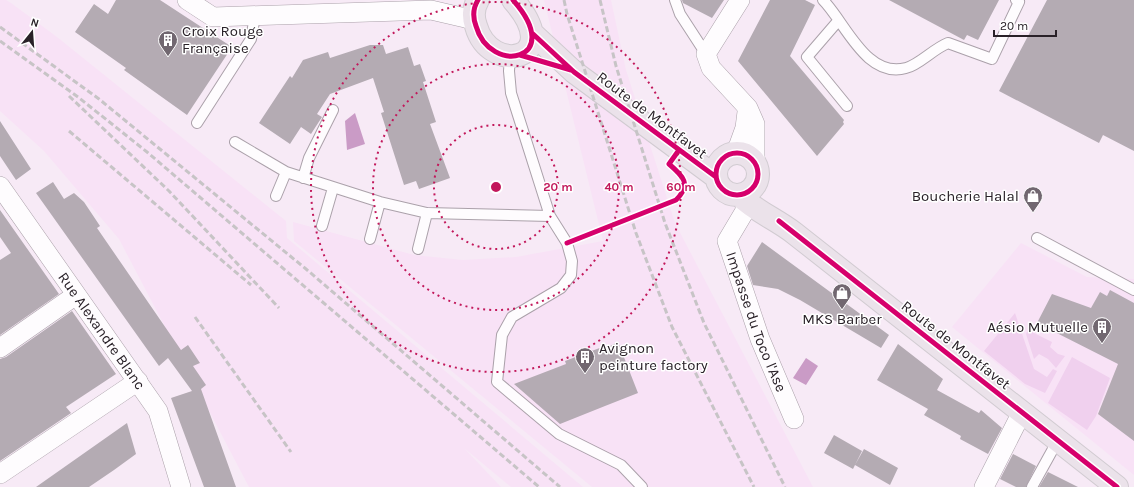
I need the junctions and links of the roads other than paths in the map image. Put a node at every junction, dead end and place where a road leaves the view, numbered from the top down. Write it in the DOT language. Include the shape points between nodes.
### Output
graph roads {
  1 [pos="187,0"];
  2 [pos="513,0"];
  3 [pos="675,0"];
  4 [pos="740,0"];
  5 [pos="823,0"];
  6 [pos="1016,0"];
  7 [pos="476,10"];
  8 [pos="255,16"];
  9 [pos="838,21"];
  10 [pos="533,34"];
  11 [pos="706,54"];
  12 [pos="515,56"];
  13 [pos="574,72"];
  14 [pos="847,106"];
  15 [pos="748,108"];
  16 [pos="333,110"];
  17 [pos="196,123"];
  18 [pos="235,142"];
  19 [pos="725,163"];
  20 [pos="286,172"];
  21 [pos="756,172"];
  22 [pos="303,178"];
  23 [pos="0,186"];
  24 [pos="333,188"];
  25 [pos="276,196"];
  26 [pos="744,200"];
  27 [pos="380,202"];
  28 [pos="7,211"];
  29 [pos="427,212"];
  30 [pos="550,216"];
  31 [pos="779,221"];
  32 [pos="322,226"];
  33 [pos="1036,238"];
  34 [pos="370,239"];
  35 [pos="418,249"];
  36 [pos="1134,290"];
  37 [pos="76,295"];
  38 [pos="0,348"];
  39 [pos="138,381"];
  40 [pos="1022,412"];
  41 [pos="794,420"];
  42 [pos="1058,440"];
  43 [pos="0,474"];
  44 [pos="1114,486"];
  45 [pos="180,487"];
  46 [pos="642,487"];
  47 [pos="984,487"];
  48 [pos="1032,487"];
  1 -- 8 [label="street" via="213,17"];
  2 -- 10 [label="main road" via="521,9"];
  3 -- 11 [label="lane" via="680,14"];
  4 -- 11 [label="street"];
  5 -- 9 [label="lane"];
  6 -- 9 [label="lane" via="1020,2 992,59 948,43 906,68 892,69 871,61"];
  7 -- 8 [label="street"];
  7 -- 12 [label="main road, Route de Montfavet" via="478,34 486,46 494,51"];
  8 -- 17 [label="lane" via="251,39"];
  9 -- 14 [label="lane" via="807,57"];
  10 -- 12 [label="main road" via="530,49"];
  10 -- 13 [label="main road, Route de Montfavet"];
  11 -- 15 [label="street" via="711,68"];
  12 -- 13 [label="main road, Route de Montfavet"];
  12 -- 30 [label="lane" via="509,71 511,93"];
  13 -- 19 [label="main road, Route de Montfavet" via="686,156"];
  15 -- 19 [label="street" via="745,128"];
  15 -- 21 [label="street" via="755,124"];
  16 -- 22 [label="lane" via="309,158"];
  18 -- 20 [label="lane"];
  19 -- 21 [label="main road" via="747,155"];
  19 -- 26 [label="main road" via="718,185 724,191"];
  20 -- 22 [label="lane"];
  20 -- 25 [label="lane"];
  21 -- 26 [label="main road" via="753,188"];
  21 -- 31 [label="main road, Route de Montfavet"];
  22 -- 24 [label="lane"];
  23 -- 28 [label="street, Rue Alexandre Blanc"];
  24 -- 27 [label="lane"];
  24 -- 32 [label="lane"];
  26 -- 31 [label="main road, Route de Montfavet"];
  26 -- 41 [label="street, Impasse du Toco l'Ase" via="727,241 760,339"];
  27 -- 29 [label="lane"];
  27 -- 34 [label="lane"];
  28 -- 37 [label="street, Rue Alexandre Blanc"];
  29 -- 30 [label="lane"];
  29 -- 35 [label="lane"];
  30 -- 46 [label="lane" via="571,252 571,275 560,288 512,317 502,335 497,382 559,434 621,465"];
  31 -- 40 [label="main road, Route de Montfavet"];
  33 -- 36 [label="lane"];
  37 -- 38 [label="street"];
  37 -- 39 [label="street, Rue Alexandre Blanc"];
  39 -- 43 [label="street"];
  39 -- 45 [label="street, Rue Alexandre Blanc" via="158,411"];
  40 -- 42 [label="main road, Route de Montfavet"];
  40 -- 47 [label="street"];
  42 -- 44 [label="main road, Route de Montfavet"];
  42 -- 48 [label="lane"];
}
